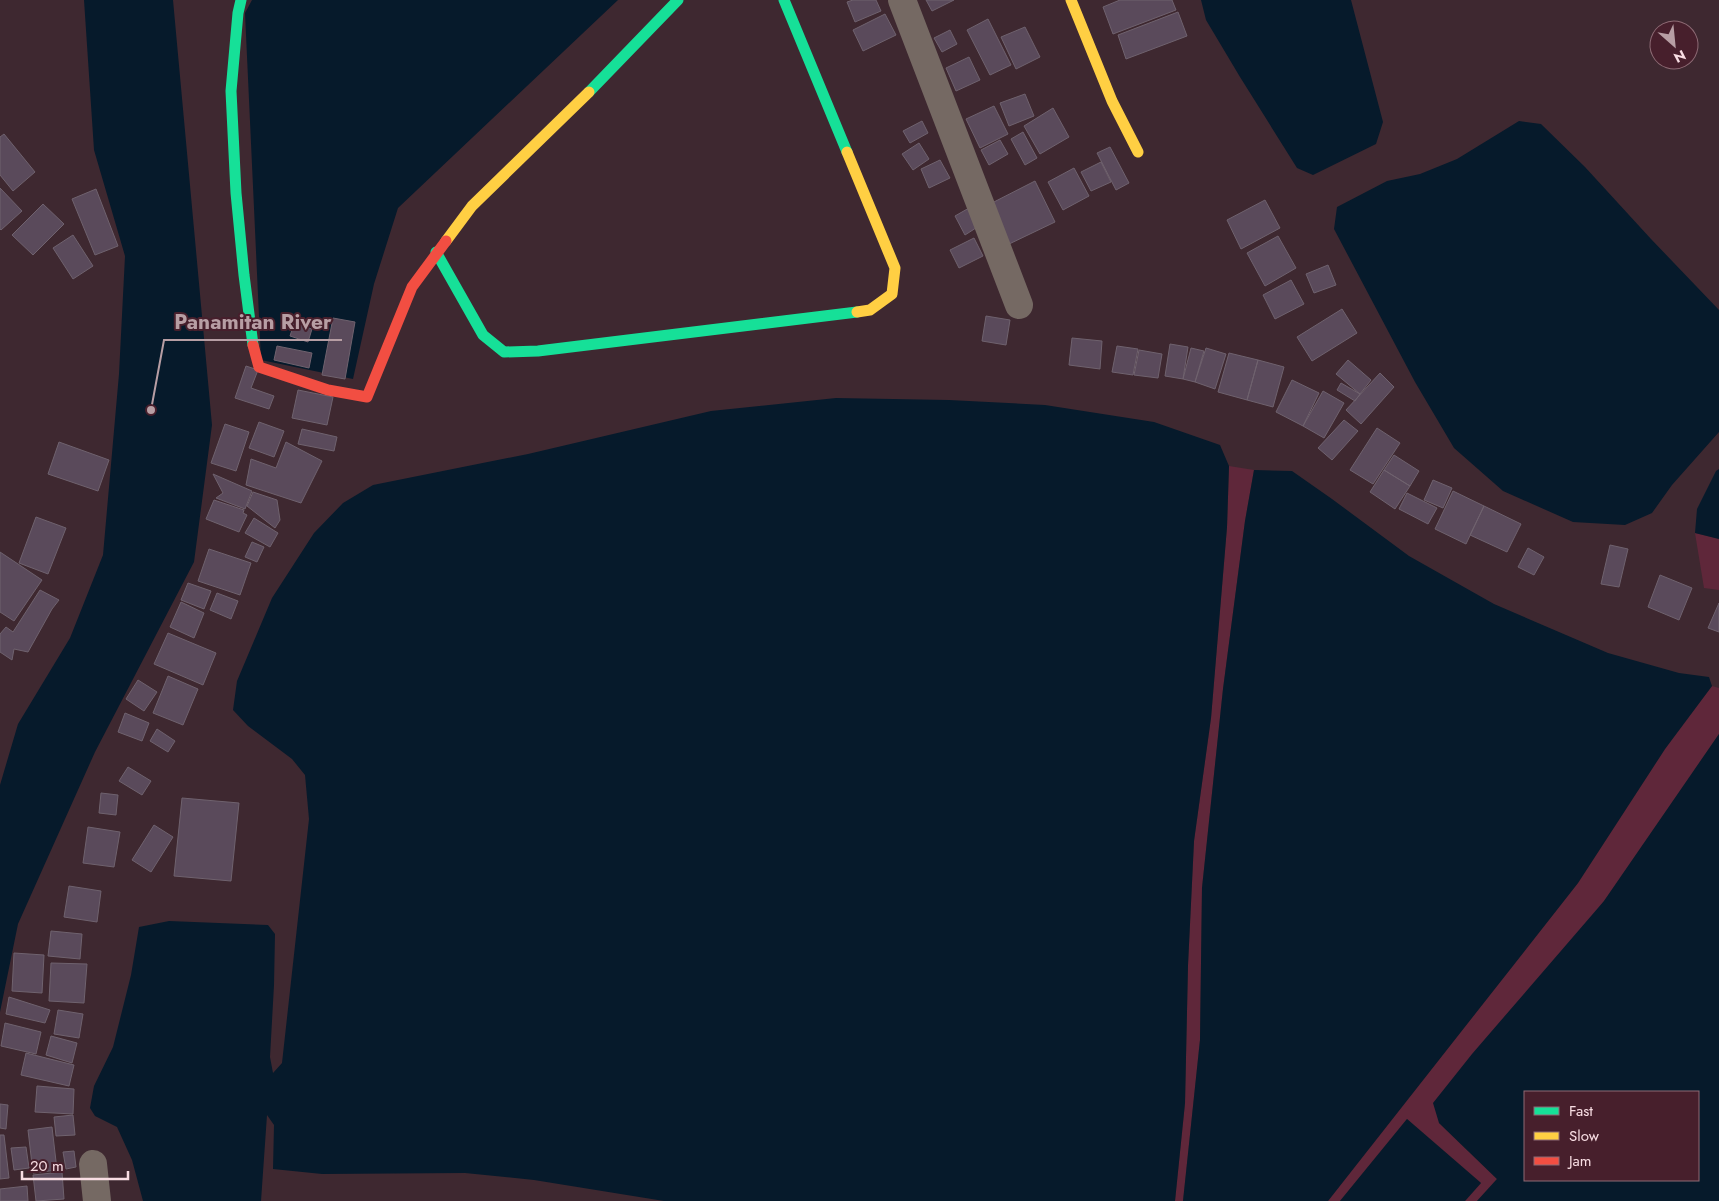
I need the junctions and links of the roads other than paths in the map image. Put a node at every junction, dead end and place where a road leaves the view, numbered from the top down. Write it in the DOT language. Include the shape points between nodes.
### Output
graph roads {
  1 [pos="241,0"];
  2 [pos="678,0"];
  3 [pos="784,0"];
  4 [pos="902,0"];
  5 [pos="1071,0"];
  6 [pos="1138,152"];
  7 [pos="436,252"];
  8 [pos="1019,305"];
  9 [pos="93,1164"];
  10 [pos="97,1201"];
  1 -- 7 [label="street" via="232,100 236,193 251,336 259,366 328,390 367,397 412,287"];
  2 -- 7 [label="street" via="560,122 472,206"];
  3 -- 7 [label="street" via="896,268 892,294 870,310 548,350 504,352 482,335"];
  4 -- 8 [label="street"];
  5 -- 6 [label="street" via="1112,101"];
  9 -- 10 [label="street"];
}
